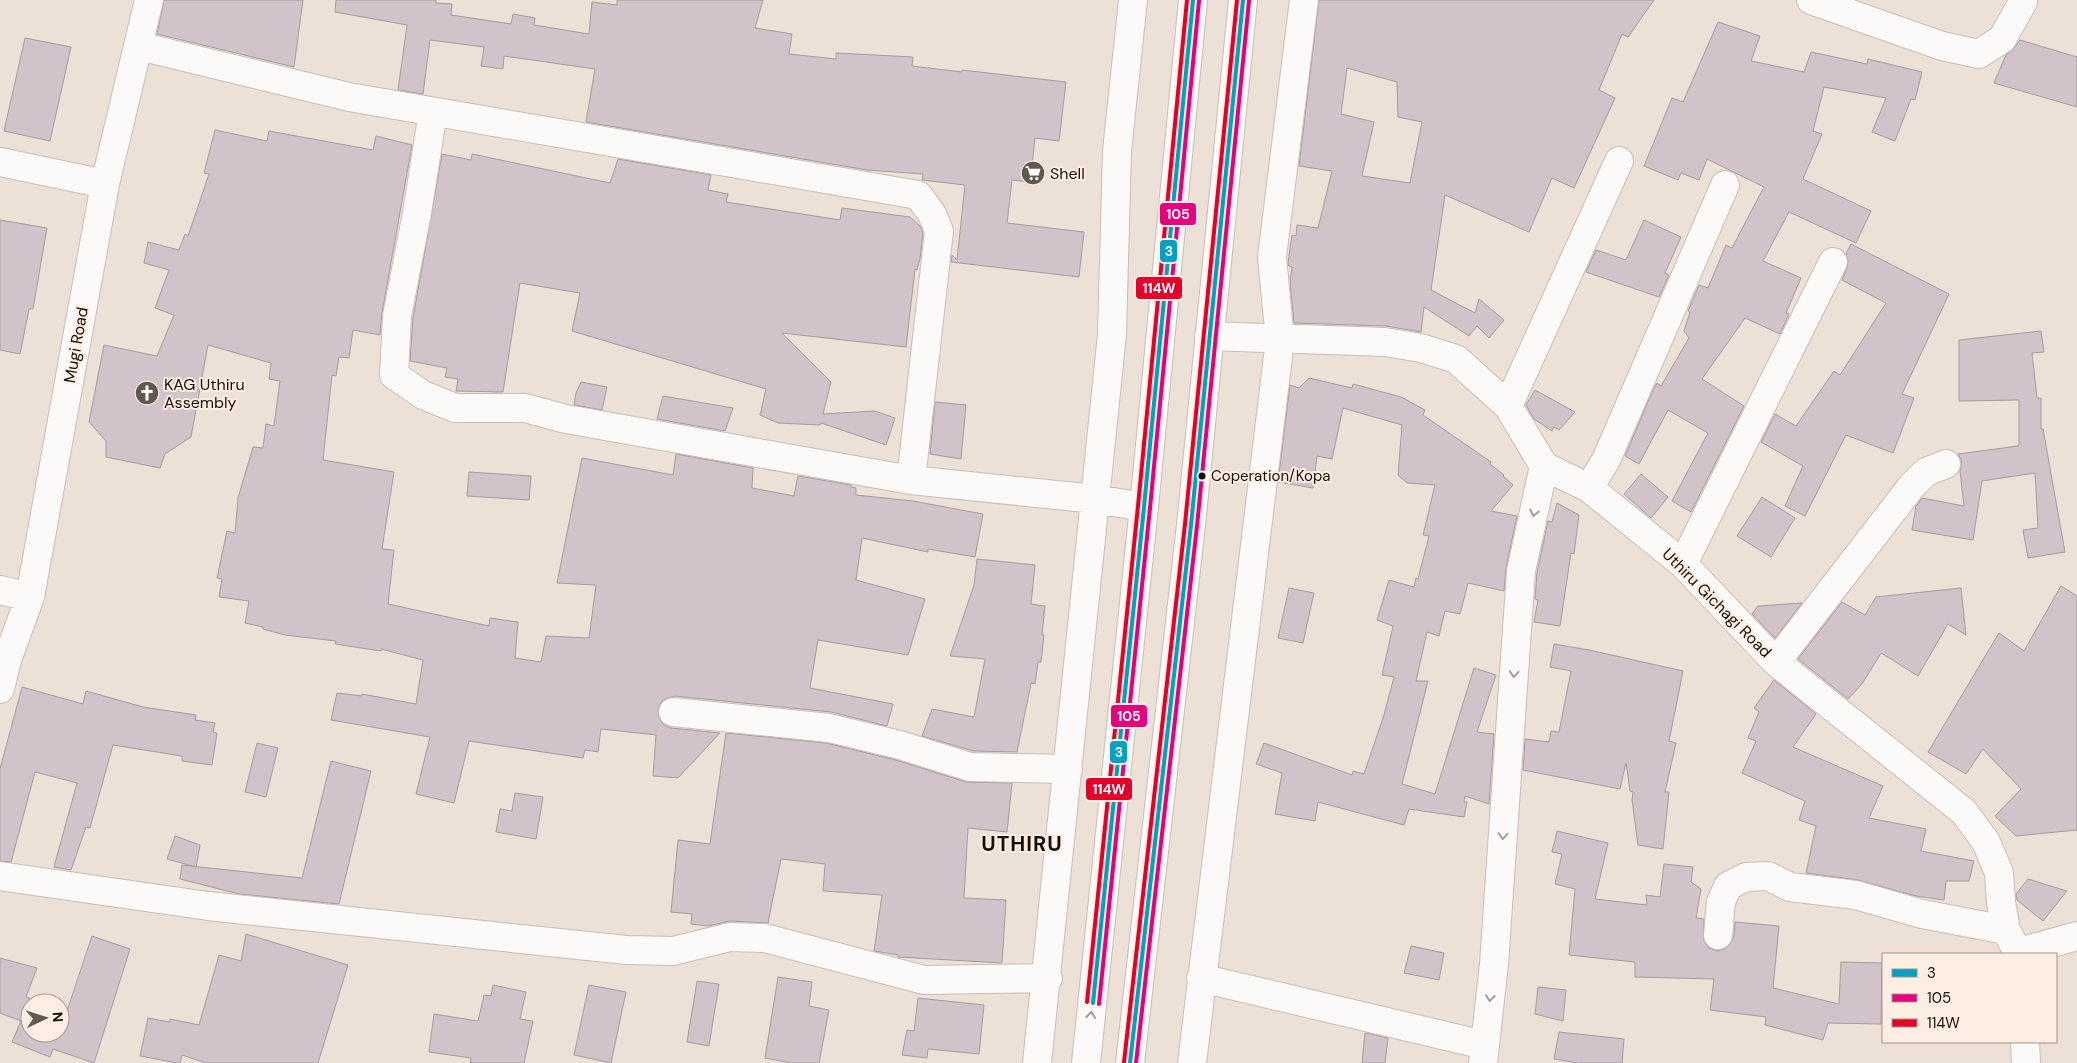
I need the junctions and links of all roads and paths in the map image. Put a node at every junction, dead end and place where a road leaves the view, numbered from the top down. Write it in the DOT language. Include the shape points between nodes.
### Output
graph roads {
  1 [pos="149,0"];
  2 [pos="1133,0"];
  3 [pos="1193,0"];
  4 [pos="1243,0"];
  5 [pos="1304,0"];
  6 [pos="1811,0"];
  7 [pos="2023,2"];
  8 [pos="139,46"];
  9 [pos="434,112"];
  10 [pos="1619,161"];
  11 [pos="0,162"];
  12 [pos="105,184"];
  13 [pos="1725,185"];
  14 [pos="1833,262"];
  15 [pos="1209,336"];
  16 [pos="1280,340"];
  17 [pos="1508,406"];
  18 [pos="1946,464"];
  19 [pos="1544,466"];
  20 [pos="911,480"];
  21 [pos="1589,488"];
  22 [pos="1095,499"];
  23 [pos="1144,507"];
  24 [pos="1683,564"];
  25 [pos="0,590"];
  26 [pos="30,597"];
  27 [pos="1776,662"];
  28 [pos="0,689"];
  29 [pos="673,712"];
  30 [pos="1068,769"];
  31 [pos="0,876"];
  32 [pos="1718,935"];
  33 [pos="2077,936"];
  34 [pos="2015,945"];
  35 [pos="1048,978"];
  36 [pos="1201,978"];
  37 [pos="2025,1043"];
  38 [pos="1483,1054"];
  39 [pos="1038,1063"];
  40 [pos="1086,1063"];
  41 [pos="1130,1063"];
  42 [pos="1192,1063"];
  43 [pos="2026,1063"];
  1 -- 8 [label="main road, Mugi Road"];
  2 -- 22 [label="main road" via="1117,151 1112,334"];
  3 -- 23 [label="main road"];
  4 -- 15 [label="main road"];
  5 -- 16 [label="main road" via="1272,257"];
  6 -- 7 [label="main road" via="1942,46 1979,54 2002,39"];
  8 -- 9 [label="main road" via="348,97"];
  8 -- 12 [label="main road, Mugi Road"];
  9 -- 20 [label="main road" via="918,196 932,214 939,231"];
  9 -- 20 [label="main road" via="397,316 394,375 423,395 455,408 525,408 566,419"];
  10 -- 17 [label="main road"];
  11 -- 12 [label="main road"];
  12 -- 26 [label="main road, Mugi Road"];
  13 -- 21 [label="main road" via="1606,460"];
  14 -- 24 [label="main road"];
  15 -- 16 [label="main road"];
  15 -- 41 [label="main road" via="1191,525"];
  16 -- 17 [label="main road" via="1385,342 1420,348 1456,359"];
  16 -- 36 [label="main road"];
  17 -- 19 [label="main road"];
  18 -- 27 [label="main road" via="1926,472 1911,487"];
  19 -- 21 [label="main road, Uthiru Gichagi Road"];
  19 -- 38 [label="main road, one-way" via="1522,571 1494,964"];
  20 -- 22 [label="main road"];
  21 -- 24 [label="main road, Uthiru Gichagi Road"];
  22 -- 23 [label="main road"];
  22 -- 30 [label="main road"];
  40 -- 23 [label="main road, one-way"];
  24 -- 27 [label="main road, Uthiru Gichagi Road"];
  25 -- 26 [label="main road"];
  26 -- 28 [label="main road, Mugi Road"];
  27 -- 34 [label="main road, Uthiru Gichagi Road" via="1964,812 1986,842 1999,873 2001,902"];
  29 -- 30 [label="main road" via="829,728 900,745 970,767"];
  30 -- 35 [label="main road"];
  31 -- 35 [label="main road" via="208,906 626,950 673,951 730,936 750,936 924,980"];
  32 -- 34 [label="main road" via="1721,902 1728,886 1746,877 1768,876 1790,887 1856,896 1922,914"];
  33 -- 34 [label="main road"];
  35 -- 39 [label="main road"];
  36 -- 38 [label="main road"];
  36 -- 42 [label="main road"];
  37 -- 43 [label="main road"];
}
